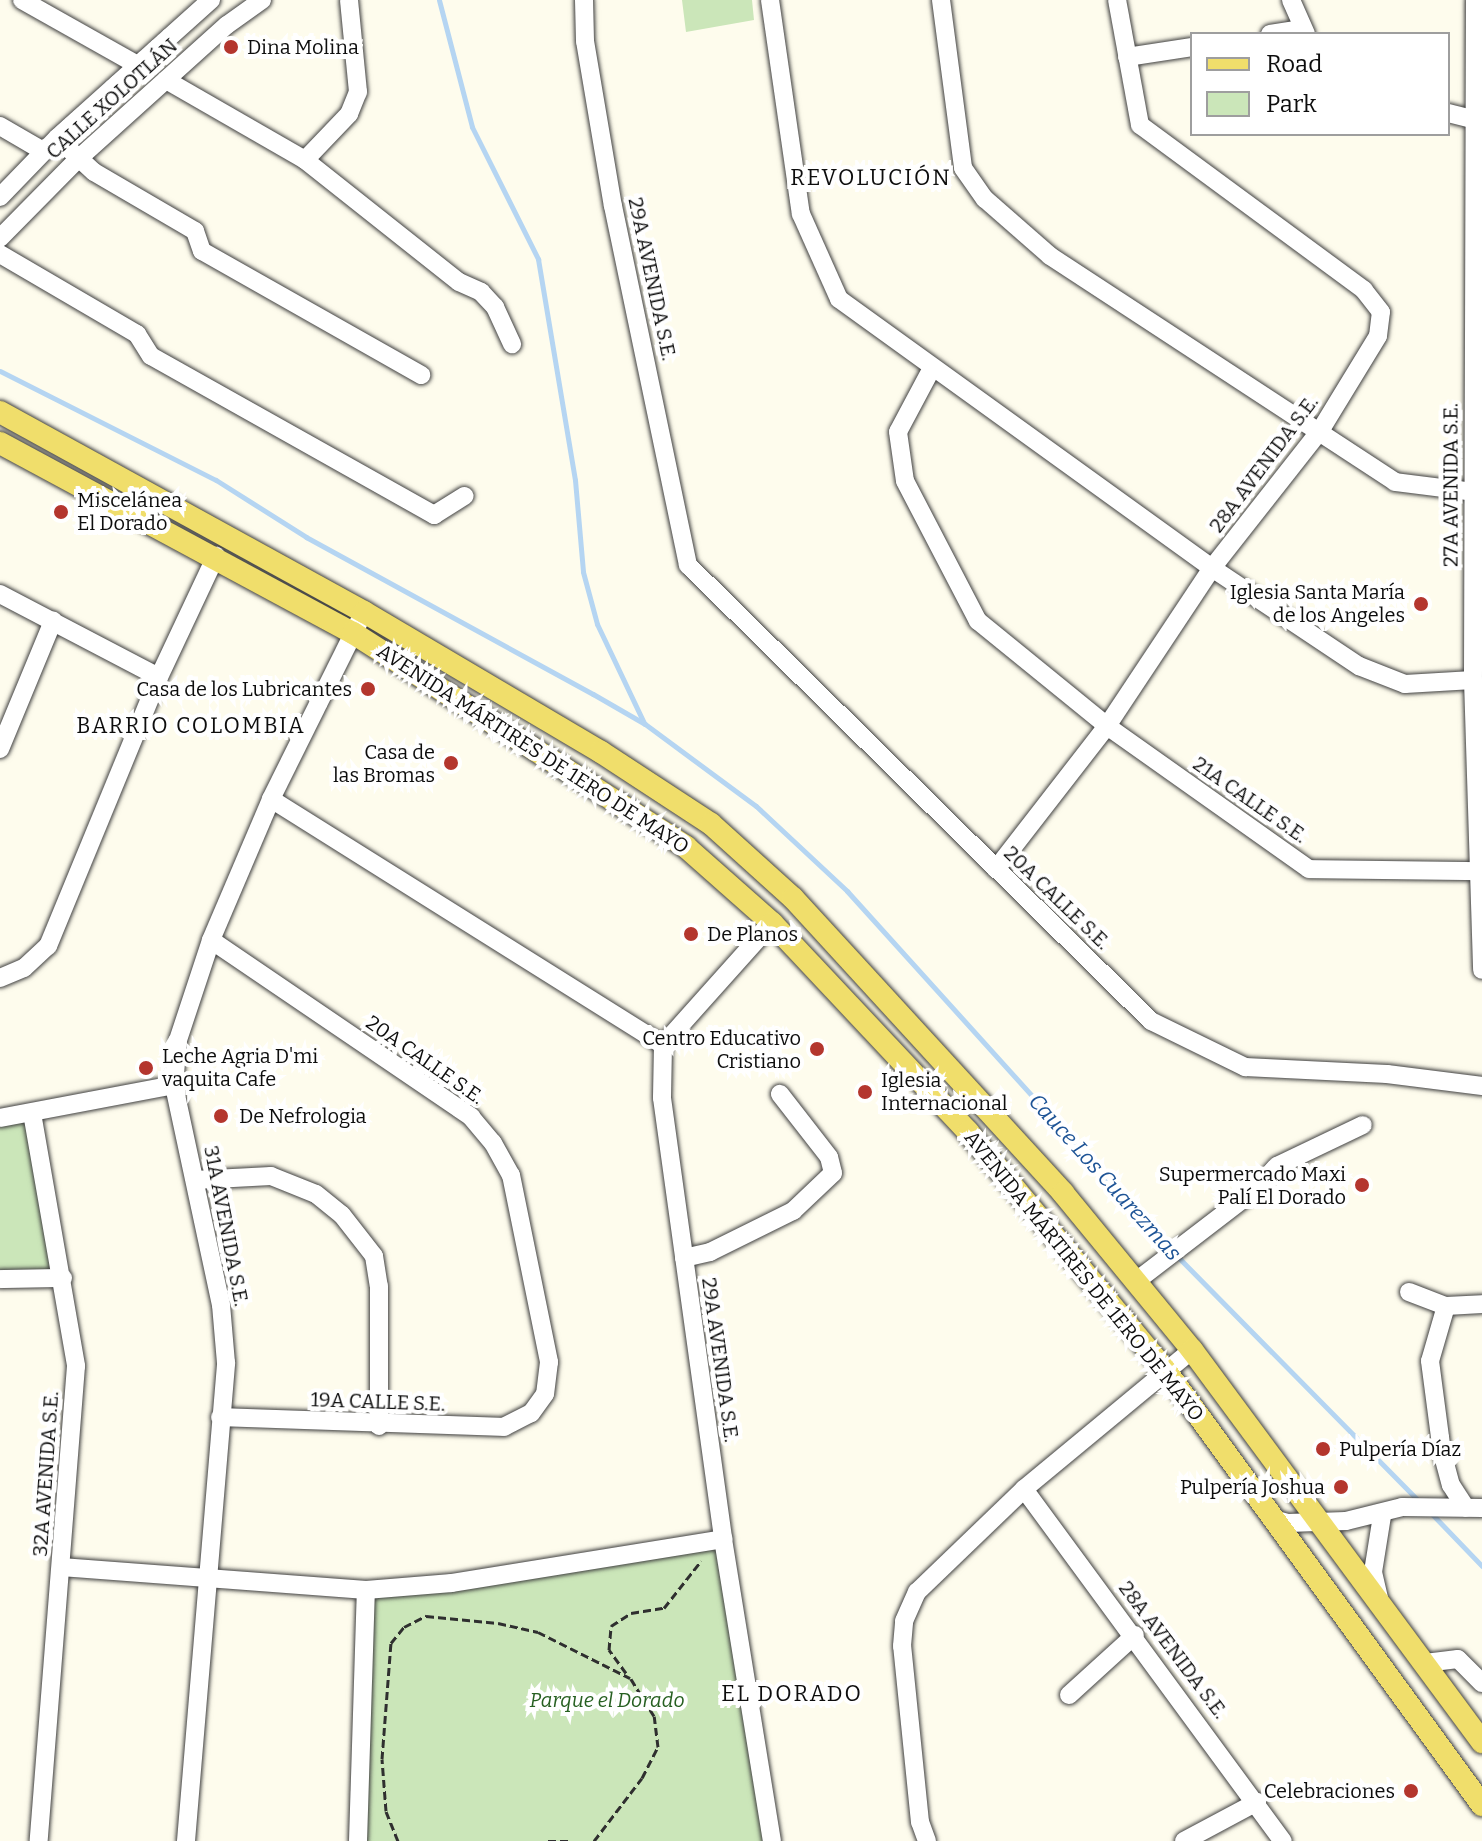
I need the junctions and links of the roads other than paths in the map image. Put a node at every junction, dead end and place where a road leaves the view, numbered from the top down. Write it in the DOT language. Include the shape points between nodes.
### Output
graph roads {
  1 [pos="22,0"];
  2 [pos="211,0"];
  3 [pos="239,0"];
  4 [pos="262,0"];
  5 [pos="349,0"];
  6 [pos="584,0"];
  7 [pos="770,0"];
  8 [pos="941,0"];
  9 [pos="1117,0"];
  10 [pos="1291,0"];
  11 [pos="1475,0"];
  12 [pos="227,25"];
  13 [pos="1303,32"];
  14 [pos="1478,38"];
  15 [pos="1190,47"];
  16 [pos="1127,57"];
  17 [pos="141,67"];
  18 [pos="166,80"];
  19 [pos="1450,114"];
  20 [pos="1476,120"];
  21 [pos="0,126"];
  22 [pos="57,138"];
  23 [pos="43,151"];
  24 [pos="1479,157"];
  25 [pos="78,159"];
  26 [pos="305,160"];
  27 [pos="0,197"];
  28 [pos="0,238"];
  29 [pos="0,254"];
  30 [pos="512,344"];
  31 [pos="932,368"];
  32 [pos="421,375"];
  33 [pos="0,412"];
  34 [pos="1320,431"];
  35 [pos="0,443"];
  36 [pos="1477,493"];
  37 [pos="465,496"];
  38 [pos="216,556"];
  39 [pos="688,565"];
  40 [pos="1212,568"];
  41 [pos="0,594"];
  42 [pos="364,612"];
  43 [pos="53,621"];
  44 [pos="353,633"];
  45 [pos="1478,636"];
  46 [pos="159,677"];
  47 [pos="1473,680"];
  48 [pos="1107,726"];
  49 [pos="0,749"];
  50 [pos="1479,778"];
  51 [pos="271,799"];
  52 [pos="996,869"];
  53 [pos="1476,871"];
  54 [pos="1481,920"];
  55 [pos="772,923"];
  56 [pos="211,940"];
  57 [pos="1482,970"];
  58 [pos="0,978"];
  59 [pos="663,1045"];
  60 [pos="174,1085"];
  61 [pos="1482,1086"];
  62 [pos="780,1094"];
  63 [pos="32,1113"];
  64 [pos="0,1118"];
  65 [pos="1363,1125"];
  66 [pos="195,1180"];
  67 [pos="1063,1193"];
  68 [pos="1039,1214"];
  69 [pos="684,1258"];
  70 [pos="1143,1276"];
  71 [pos="63,1278"];
  72 [pos="0,1279"];
  73 [pos="1409,1292"];
  74 [pos="1482,1304"];
  75 [pos="1446,1306"];
  76 [pos="1192,1350"];
  77 [pos="1166,1371"];
  78 [pos="531,1413"];
  79 [pos="220,1417"];
  80 [pos="379,1426"];
  81 [pos="1024,1489"];
  82 [pos="1467,1508"];
  83 [pos="1382,1516"];
  84 [pos="1273,1519"];
  85 [pos="1320,1522"];
  86 [pos="723,1539"];
  87 [pos="61,1567"];
  88 [pos="207,1577"];
  89 [pos="366,1590"];
  90 [pos="1380,1601"];
  91 [pos="1135,1635"];
  92 [pos="1425,1663"];
  93 [pos="1482,1683"];
  94 [pos="1069,1695"];
  95 [pos="1482,1742"];
  96 [pos="1257,1802"];
  97 [pos="1482,1805"];
  98 [pos="39,1841"];
  99 [pos="186,1841"];
  100 [pos="358,1841"];
  101 [pos="772,1841"];
  102 [pos="927,1841"];
  103 [pos="1184,1841"];
  104 [pos="1283,1841"];
  1 -- 17 [label="street"];
  2 -- 17 [label="street, CALLE XOLOTLÁN"];
  3 -- 12 [label="street"];
  4 -- 12 [label="street, CALLE XOLOTLÁN"];
  5 -- 26 [label="street" via="358,92 349,114"];
  6 -- 39 [label="street, 29A AVENIDA S.E." via="585,41 613,206"];
  7 -- 31 [label="street" via="808,228 839,299"];
  8 -- 34 [label="street" via="963,168 985,199 1050,256"];
  9 -- 16 [label="street, 28A AVENIDA S.E."];
  10 -- 13 [label="street"];
  11 -- 14 [label="street, 27A AVENIDA S.E."];
  12 -- 18 [label="street, CALLE XOLOTLÁN"];
  14 -- 20 [label="street, 27A AVENIDA S.E."];
  15 -- 16 [label="street"];
  16 -- 34 [label="street, 28A AVENIDA S.E." via="1140,125 1364,290 1381,312 1378,336"];
  17 -- 22 [label="street, CALLE XOLOTLÁN"];
  18 -- 25 [label="street, CALLE XOLOTLÁN"];
  18 -- 26 [label="street"];
  19 -- 20 [label="street"];
  20 -- 24 [label="street, 27A AVENIDA S.E."];
  21 -- 23 [label="street"];
  22 -- 23 [label="street, CALLE XOLOTLÁN"];
  22 -- 25 [label="street"];
  23 -- 27 [label="street, CALLE XOLOTLÁN"];
  24 -- 36 [label="street, 27A AVENIDA S.E."];
  25 -- 28 [label="street, CALLE XOLOTLÁN"];
  25 -- 32 [label="street" via="195,231 202,251"];
  26 -- 30 [label="street" via="435,264 481,292 495,307"];
  29 -- 37 [label="street" via="137,334 151,356 434,515"];
  31 -- 40 [label="street"];
  31 -- 48 [label="street, 21A CALLE S.E." via="898,432 905,481 978,621"];
  33 -- 42 [label="main road, AVENIDA MÁRTIRES DE 1ERO DE MAYO"];
  34 -- 36 [label="street" via="1395,482"];
  34 -- 40 [label="street, 28A AVENIDA S.E."];
  35 -- 38 [label="main road, AVENIDA MÁRTIRES DE 1ERO DE MAYO"];
  36 -- 45 [label="street, 27A AVENIDA S.E."];
  38 -- 44 [label="main road, AVENIDA MÁRTIRES DE 1ERO DE MAYO"];
  38 -- 46 [label="street"];
  39 -- 52 [label="street, 20A CALLE S.E."];
  40 -- 47 [label="street" via="1359,666 1405,684"];
  40 -- 48 [label="street, 28A AVENIDA S.E."];
  41 -- 43 [label="street"];
  42 -- 44 [label="street, 31A AVENIDA S.E."];
  42 -- 67 [label="main road, AVENIDA MÁRTIRES DE 1ERO DE MAYO" via="601,752 711,824 793,898"];
  43 -- 46 [label="street"];
  43 -- 49 [label="street"];
  44 -- 51 [label="street, 31A AVENIDA S.E."];
  44 -- 55 [label="main road, AVENIDA MÁRTIRES DE 1ERO DE MAYO" via="686,847"];
  45 -- 47 [label="street, 27A AVENIDA S.E."];
  46 -- 58 [label="street" via="48,946 24,968"];
  47 -- 50 [label="street, 27A AVENIDA S.E."];
  48 -- 52 [label="street, 28A AVENIDA S.E."];
  48 -- 53 [label="street, 21A CALLE S.E." via="1309,869"];
  50 -- 53 [label="street, 27A AVENIDA S.E."];
  51 -- 56 [label="street, 31A AVENIDA S.E."];
  51 -- 59 [label="street"];
  52 -- 61 [label="street, 20A CALLE S.E." via="1151,1021 1245,1067 1387,1074"];
  53 -- 54 [label="street, 27A AVENIDA S.E."];
  54 -- 57 [label="street, 27A AVENIDA S.E."];
  55 -- 59 [label="street"];
  55 -- 68 [label="main road, AVENIDA MÁRTIRES DE 1ERO DE MAYO"];
  56 -- 60 [label="street, 31A AVENIDA S.E." via="178,1040"];
  56 -- 78 [label="street, 20A CALLE S.E." via="471,1117 493,1143 511,1175 549,1362 545,1394"];
  59 -- 69 [label="street, 29A AVENIDA S.E." via="662,1098"];
  60 -- 63 [label="street"];
  60 -- 66 [label="street, 31A AVENIDA S.E."];
  62 -- 69 [label="street" via="829,1157 833,1173 793,1211 710,1252"];
  63 -- 64 [label="street"];
  63 -- 71 [label="street, 32A AVENIDA S.E."];
  65 -- 70 [label="street" via="1277,1166 1255,1190"];
  66 -- 79 [label="street, 31A AVENIDA S.E." via="221,1305 226,1363"];
  66 -- 80 [label="street" via="271,1176 316,1194 342,1215 374,1256 379,1286"];
  67 -- 68 [label="main road"];
  67 -- 70 [label="main road, AVENIDA MÁRTIRES DE 1ERO DE MAYO"];
  68 -- 77 [label="main road, AVENIDA MÁRTIRES DE 1ERO DE MAYO"];
  69 -- 86 [label="street, 29A AVENIDA S.E."];
  70 -- 76 [label="main road, AVENIDA MÁRTIRES DE 1ERO DE MAYO"];
  71 -- 72 [label="street"];
  71 -- 87 [label="street, 32A AVENIDA S.E." via="76,1366"];
  73 -- 75 [label="street"];
  74 -- 75 [label="street"];
  75 -- 82 [label="street" via="1430,1361 1442,1452 1451,1485"];
  76 -- 77 [label="street"];
  76 -- 85 [label="main road, AVENIDA MÁRTIRES DE 1ERO DE MAYO"];
  77 -- 81 [label="street"];
  77 -- 84 [label="main road, AVENIDA MÁRTIRES DE 1ERO DE MAYO"];
  78 -- 80 [label="street, 19A CALLE S.E." via="504,1427"];
  79 -- 80 [label="street, 19A CALLE S.E."];
  79 -- 88 [label="street, 31A AVENIDA S.E."];
  81 -- 91 [label="street, 28A AVENIDA S.E."];
  81 -- 102 [label="street" via="917,1592 904,1621 920,1822"];
  82 -- 83 [label="street" via="1408,1507"];
  83 -- 85 [label="street"];
  83 -- 90 [label="street" via="1373,1572"];
  84 -- 85 [label="street"];
  84 -- 97 [label="main road, AVENIDA MÁRTIRES DE 1ERO DE MAYO"];
  85 -- 90 [label="main road, AVENIDA MÁRTIRES DE 1ERO DE MAYO"];
  86 -- 89 [label="street" via="452,1583"];
  86 -- 101 [label="street, 29A AVENIDA S.E."];
  87 -- 88 [label="street"];
  87 -- 98 [label="street, 32A AVENIDA S.E."];
  88 -- 89 [label="street"];
  88 -- 99 [label="street, 31A AVENIDA S.E."];
  89 -- 100 [label="street"];
  90 -- 92 [label="main road, AVENIDA MÁRTIRES DE 1ERO DE MAYO"];
  91 -- 94 [label="street"];
  91 -- 96 [label="street, 28A AVENIDA S.E."];
  92 -- 93 [label="street" via="1458,1659"];
  92 -- 95 [label="main road, AVENIDA MÁRTIRES DE 1ERO DE MAYO"];
  96 -- 103 [label="street"];
  96 -- 104 [label="street, 28A AVENIDA S.E."];
}
